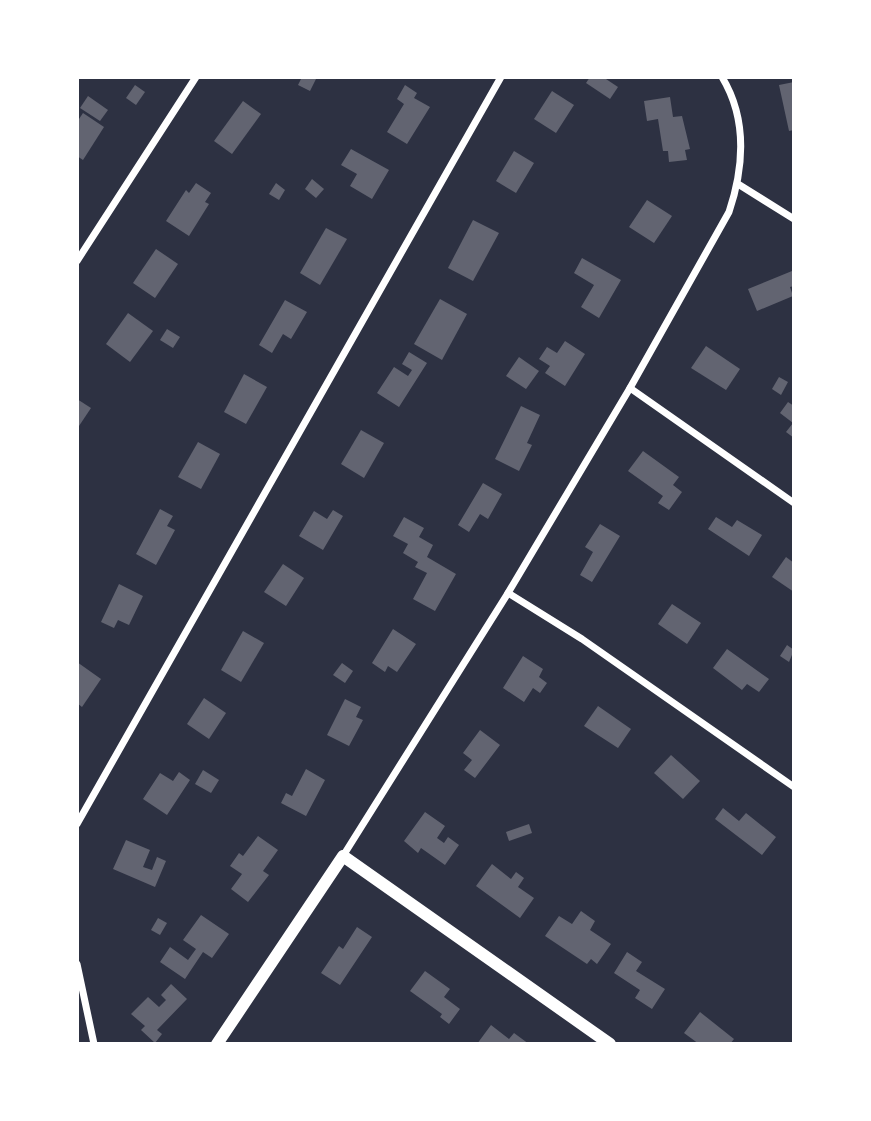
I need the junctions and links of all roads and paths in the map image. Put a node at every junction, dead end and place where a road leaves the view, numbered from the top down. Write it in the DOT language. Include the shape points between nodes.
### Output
graph roads {
  1 [pos="195,77"];
  2 [pos="501,77"];
  3 [pos="722,77"];
  4 [pos="738,184"];
  5 [pos="794,219"];
  6 [pos="77,261"];
  7 [pos="630,387"];
  8 [pos="794,503"];
  9 [pos="508,593"];
  10 [pos="794,787"];
  11 [pos="77,824"];
  12 [pos="343,856"];
  13 [pos="77,964"];
  14 [pos="94,1044"];
  15 [pos="217,1044"];
  16 [pos="610,1044"];
  1 -- 6 [label="street"];
  2 -- 11 [label="street"];
  3 -- 4 [label="street" via="739,120"];
  4 -- 5 [label="street"];
  4 -- 7 [label="street" via="714,242"];
  7 -- 8 [label="street"];
  7 -- 9 [label="street"];
  9 -- 10 [label="street"];
  9 -- 12 [label="street"];
  12 -- 15 [label="street"];
  12 -- 16 [label="street"];
  13 -- 14 [label="street"];
}
